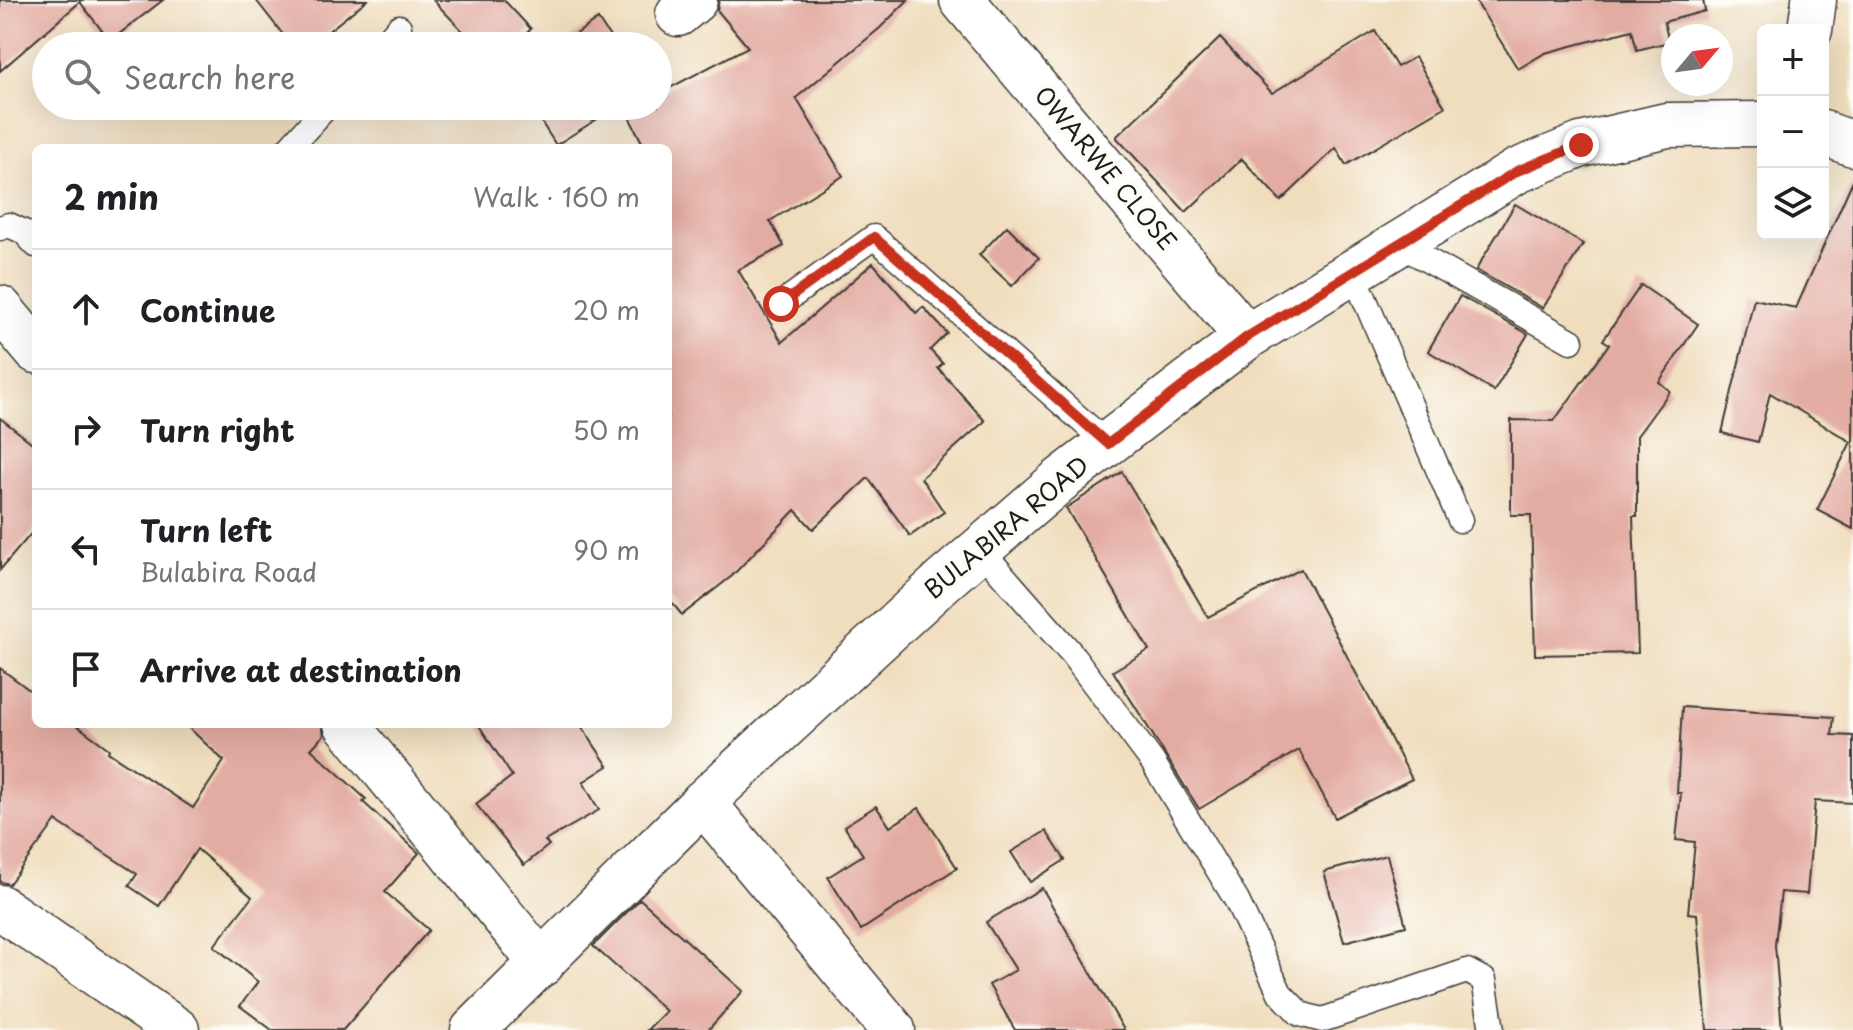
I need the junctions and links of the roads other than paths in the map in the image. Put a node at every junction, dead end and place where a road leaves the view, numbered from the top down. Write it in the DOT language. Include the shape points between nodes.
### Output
graph roads {
  1 [pos="962,0"];
  2 [pos="399,27"];
  3 [pos="395,32"];
  4 [pos="314,120"];
  5 [pos="1757,124"];
  6 [pos="1829,135"];
  7 [pos="293,144"];
  8 [pos="1853,144"];
  9 [pos="0,228"];
  10 [pos="32,241"];
  11 [pos="1399,244"];
  12 [pos="1353,272"];
  13 [pos="781,304"];
  14 [pos="0,308"];
  15 [pos="1247,337"];
  16 [pos="1571,341"];
  17 [pos="32,346"];
  18 [pos="1108,444"];
  19 [pos="1460,520"];
  20 [pos="980,549"];
  21 [pos="349,728"];
  22 [pos="703,802"];
  23 [pos="0,907"];
  24 [pos="542,964"];
  25 [pos="177,1030"];
  26 [pos="473,1030"];
  27 [pos="893,1030"];
  28 [pos="1492,1030"];
  1 -- 15 [label="street, OWARWE CLOSE"];
  2 -- 3 [label="lane"];
  4 -- 7 [label="lane"];
  5 -- 11 [label="street, BULABIRA ROAD" via="1667,125 1581,145 1517,171"];
  6 -- 8 [label="street"];
  9 -- 10 [label="lane" via="9,225"];
  11 -- 12 [label="street, BULABIRA ROAD"];
  11 -- 16 [label="lane"];
  12 -- 15 [label="street, BULABIRA ROAD"];
  12 -- 19 [label="lane"];
  13 -- 18 [label="lane" via="874,237"];
  14 -- 17 [label="street"];
  15 -- 18 [label="street, BULABIRA ROAD"];
  18 -- 20 [label="street, BULABIRA ROAD"];
  20 -- 22 [label="street, BULABIRA ROAD"];
  20 -- 28 [label="lane" via="1071,653 1152,761 1237,901 1280,993 1300,1014 1322,1020 1467,971 1484,980"];
  21 -- 24 [label="street"];
  22 -- 24 [label="street, BULABIRA ROAD"];
  22 -- 27 [label="street"];
  23 -- 25 [label="street"];
  24 -- 26 [label="street, BULABIRA ROAD"];
}
